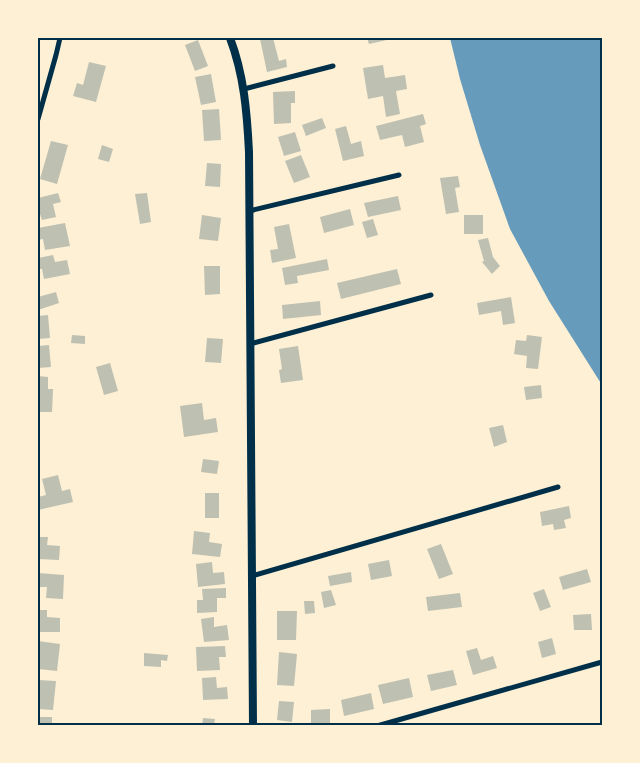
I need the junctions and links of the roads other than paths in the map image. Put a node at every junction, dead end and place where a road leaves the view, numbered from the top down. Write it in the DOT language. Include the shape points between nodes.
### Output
graph roads {
  1 [pos="60,38"];
  2 [pos="230,38"];
  3 [pos="333,66"];
  4 [pos="244,89"];
  5 [pos="38,119"];
  6 [pos="399,174"];
  7 [pos="249,211"];
  8 [pos="431,295"];
  9 [pos="250,344"];
  10 [pos="558,487"];
  11 [pos="252,576"];
  12 [pos="602,662"];
  13 [pos="253,726"];
  14 [pos="377,726"];
  1 -- 5 [label="street"];
  2 -- 4 [label="street"];
  3 -- 4 [label="street"];
  4 -- 7 [label="street" via="249,143"];
  6 -- 7 [label="street"];
  7 -- 9 [label="street"];
  8 -- 9 [label="street"];
  9 -- 11 [label="street"];
  10 -- 11 [label="street"];
  11 -- 13 [label="street"];
  12 -- 14 [label="street"];
}
